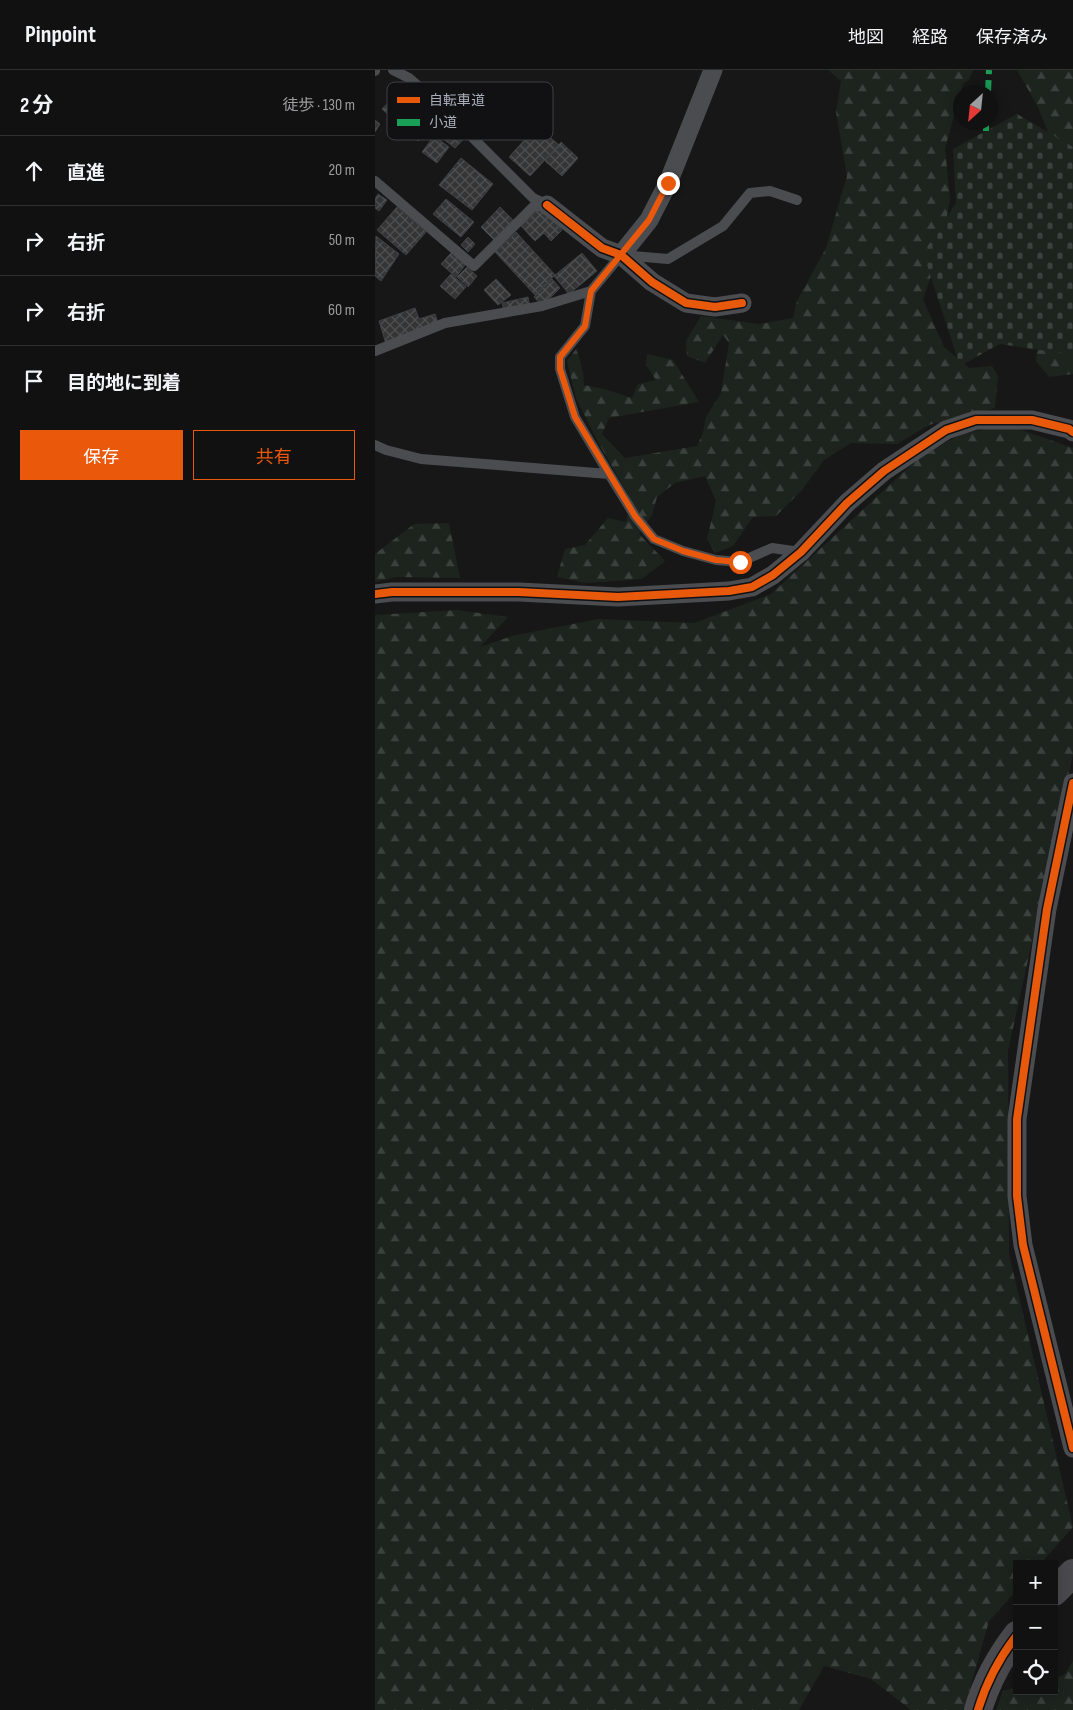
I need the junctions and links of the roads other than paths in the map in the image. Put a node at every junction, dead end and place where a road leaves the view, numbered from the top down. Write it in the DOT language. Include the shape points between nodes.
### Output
graph roads {
  1 [pos="393,70"];
  2 [pos="713,70"];
  3 [pos="414,82"];
  4 [pos="475,140"];
  5 [pos="375,181"];
  6 [pos="797,200"];
  7 [pos="547,205"];
  8 [pos="621,255"];
  9 [pos="591,291"];
  10 [pos="742,303"];
  11 [pos="375,351"];
  12 [pos="1073,432"];
  13 [pos="375,444"];
  14 [pos="609,474"];
  15 [pos="801,552"];
  16 [pos="375,594"];
  17 [pos="1073,783"];
  18 [pos="1073,1448"];
  19 [pos="1073,1573"];
  20 [pos="1058,1588"];
  21 [pos="1013,1641"];
  22 [pos="978,1710"];
  1 -- 3 [label="lane"];
  2 -- 8 [label="street" via="668,183 649,220"];
  4 -- 7 [label="lane" via="533,198"];
  5 -- 7 [label="lane" via="474,266 533,207"];
  6 -- 8 [label="lane" via="770,192 750,193 723,226 668,258"];
  7 -- 8 [label="street" via="602,248"];
  8 -- 9 [label="lane"];
  8 -- 10 [label="street" via="652,282 686,303 715,307"];
  9 -- 11 [label="lane" via="542,306 445,323"];
  9 -- 14 [label="lane" via="585,326 560,357 560,369 575,417"];
  12 -- 15 [label="street" via="1032,420 976,420 946,430 885,471 847,502"];
  13 -- 14 [label="lane" via="421,459"];
  14 -- 15 [label="lane" via="635,516 654,539 683,551 716,560 740,562 772,548"];
  15 -- 16 [label="street" via="752,587 729,591 618,597 519,592"];
  17 -- 18 [label="street" via="1047,909 1017,1119 1017,1196 1023,1246"];
  19 -- 20 [label="street"];
  21 -- 22 [label="street" via="1001,1659"];
}
